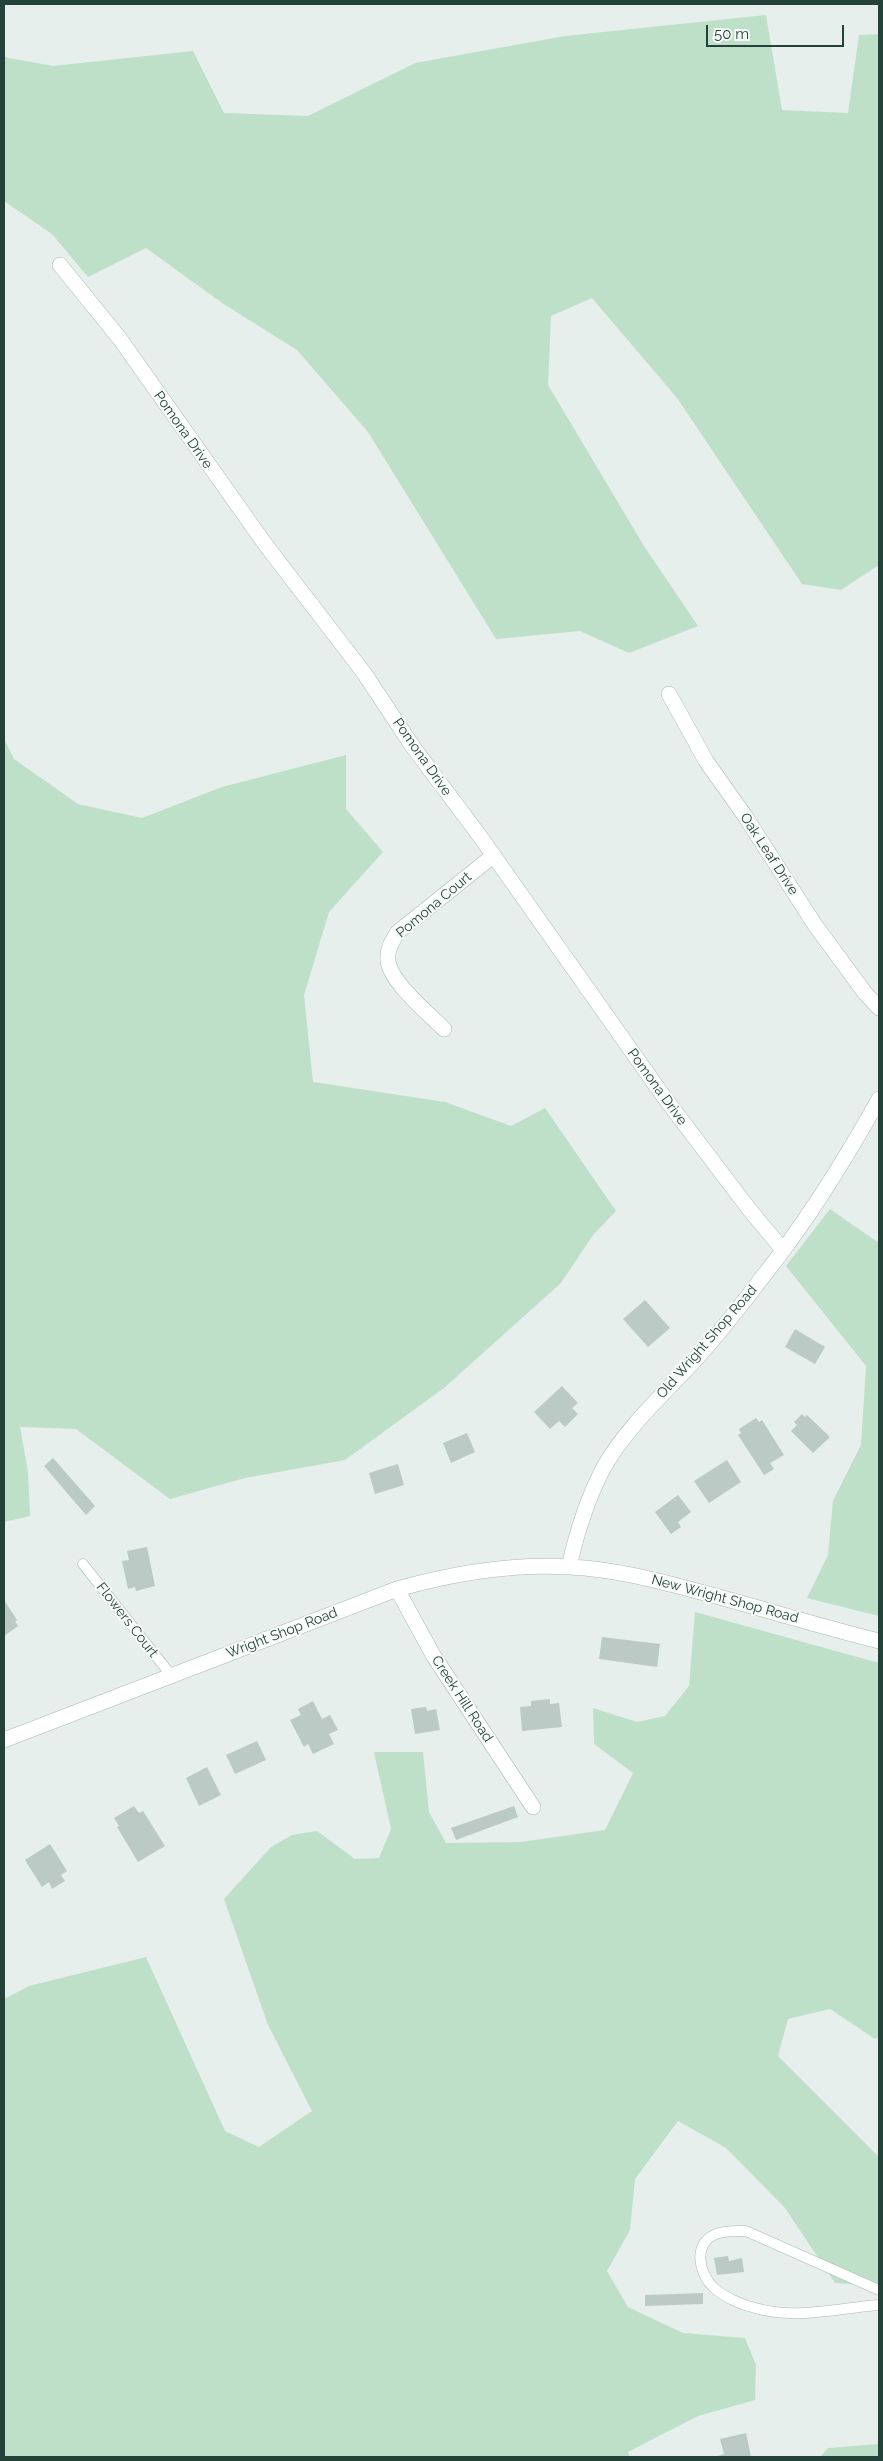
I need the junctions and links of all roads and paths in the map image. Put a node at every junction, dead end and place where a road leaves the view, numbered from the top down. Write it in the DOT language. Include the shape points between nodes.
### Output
graph roads {
  1 [pos="60,265"];
  2 [pos="669,694"];
  3 [pos="493,856"];
  4 [pos="879,1008"];
  5 [pos="444,1028"];
  6 [pos="879,1100"];
  7 [pos="783,1250"];
  8 [pos="83,1564"];
  9 [pos="569,1567"];
  10 [pos="397,1588"];
  11 [pos="879,1641"];
  12 [pos="171,1675"];
  13 [pos="4,1740"];
  14 [pos="533,1807"];
  15 [pos="879,2290"];
  16 [pos="879,2305"];
  1 -- 3 [label="street, Pomona Drive" via="120,339"];
  2 -- 4 [label="street, Oak Leaf Drive" via="706,761 815,925"];
  3 -- 5 [label="street, Pomona Court" via="398,932 389,946 387,962 394,977"];
  3 -- 7 [label="street, Pomona Drive" via="664,1097"];
  6 -- 7 [label="street, Old Wright Shop Road" via="816,1204"];
  7 -- 9 [label="street, Old Wright Shop Road" via="705,1349 638,1422 605,1466 577,1531"];
  8 -- 12 [label="lane, Flowers Court"];
  9 -- 10 [label="street, Wright Shop Road" via="486,1569"];
  9 -- 11 [label="street, New Wright Shop Road" via="644,1577"];
  10 -- 12 [label="street, Wright Shop Road"];
  10 -- 14 [label="street, Creek Hill Road" via="433,1655"];
  12 -- 13 [label="street, Wright Shop Road"];
  15 -- 16 [label="lane" via="746,2231 716,2234 701,2250 704,2274 714,2288 752,2308 776,2314 799,2314"];
}
